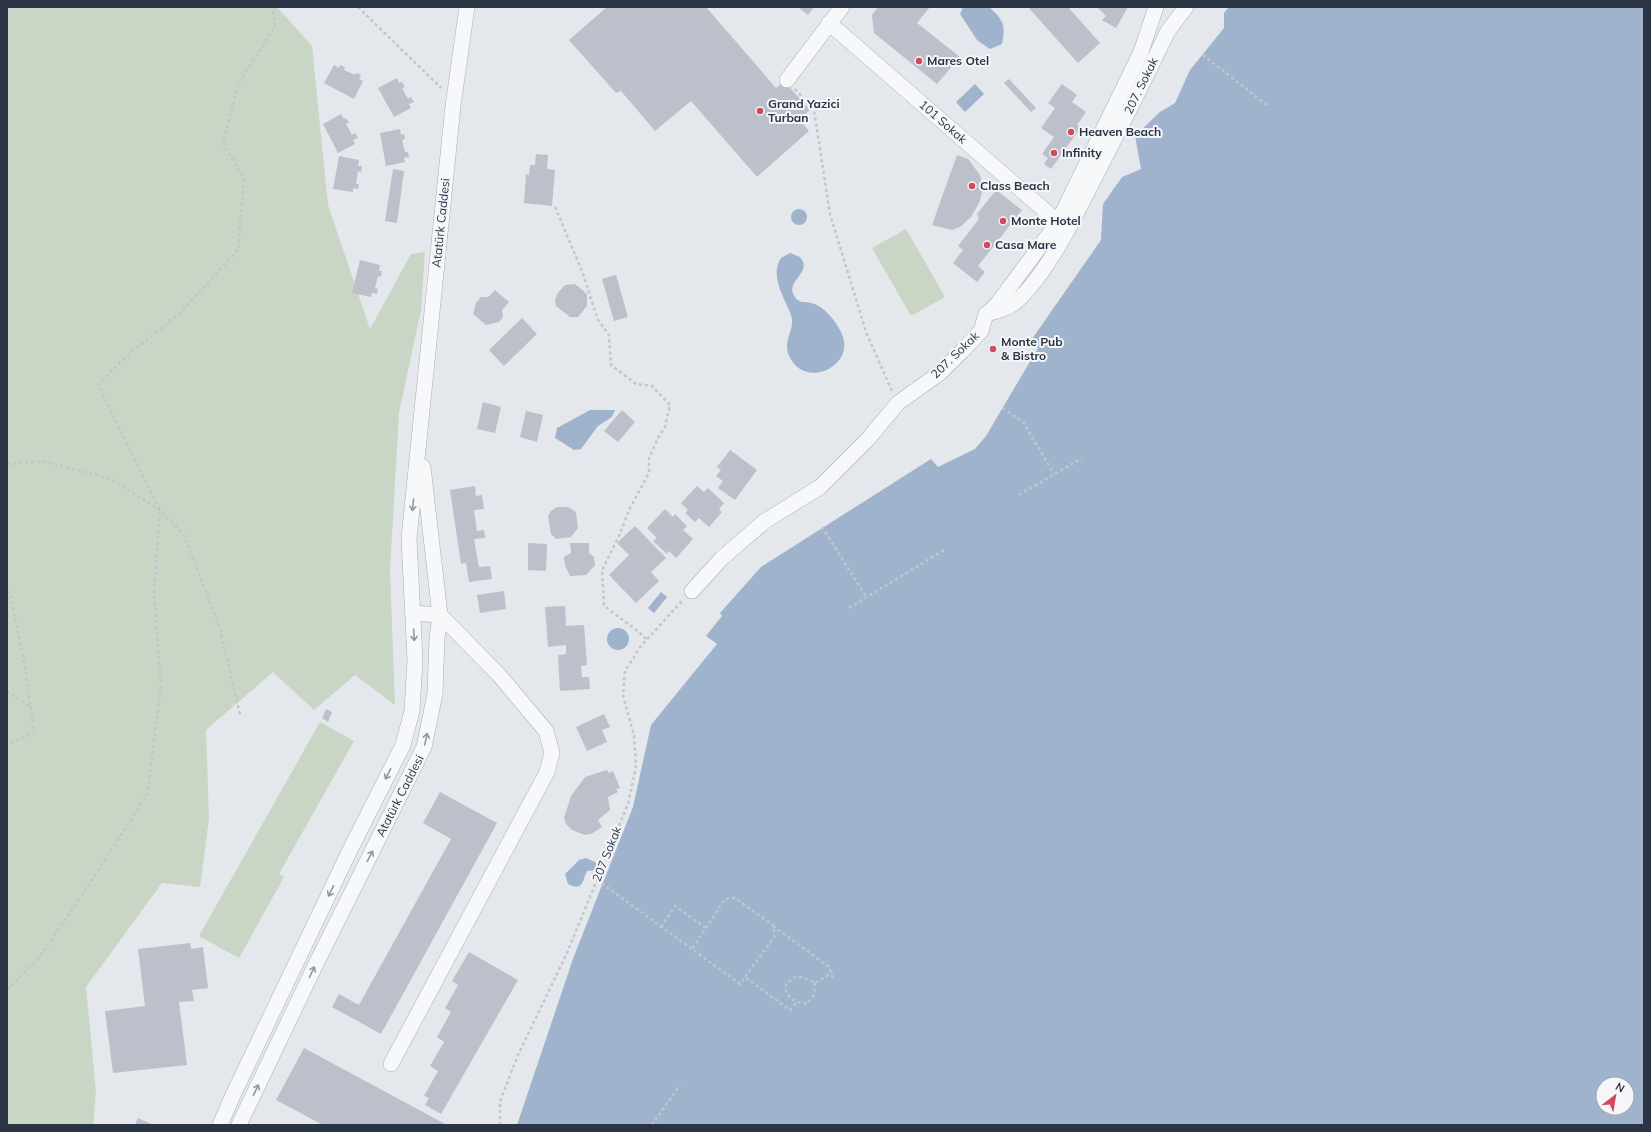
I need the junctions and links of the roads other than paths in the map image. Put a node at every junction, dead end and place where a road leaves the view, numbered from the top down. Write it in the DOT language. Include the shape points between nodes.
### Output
graph roads {
  1 [pos="467,7"];
  2 [pos="842,7"];
  3 [pos="1156,7"];
  4 [pos="1186,7"];
  5 [pos="829,23"];
  6 [pos="787,80"];
  7 [pos="1058,222"];
  8 [pos="986,314"];
  9 [pos="419,439"];
  10 [pos="692,591"];
  11 [pos="413,613"];
  12 [pos="440,615"];
  13 [pos="391,1064"];
  14 [pos="220,1125"];
  15 [pos="239,1125"];
  1 -- 9 [label="street, Atatürk Caddesi" via="454,100"];
  2 -- 5 [label="street"];
  3 -- 7 [label="street" via="1142,52"];
  4 -- 8 [label="street, 207. Sokak" via="1168,31 1083,201 1053,254 1036,279 1016,301 1003,310"];
  5 -- 6 [label="street"];
  5 -- 7 [label="street, 101 Sokak"];
  7 -- 8 [label="street" via="998,303"];
  8 -- 10 [label="street, 207. Sokak" via="981,331 962,351 940,373 898,403 868,439 820,487 765,522 722,558"];
  9 -- 11 [label="street, Atatürk Caddesi, one-way" via="410,538"];
  9 -- 12 [label="street, Atatürk Caddesi"];
  11 -- 12 [label="street"];
  11 -- 14 [label="street, Atatürk Caddesi, one-way" via="415,660 412,711 403,745"];
  12 -- 13 [label="street" via="498,675 546,731 552,753 547,772"];
  15 -- 12 [label="street, Atatürk Caddesi, one-way" via="424,747 436,694"];
}
